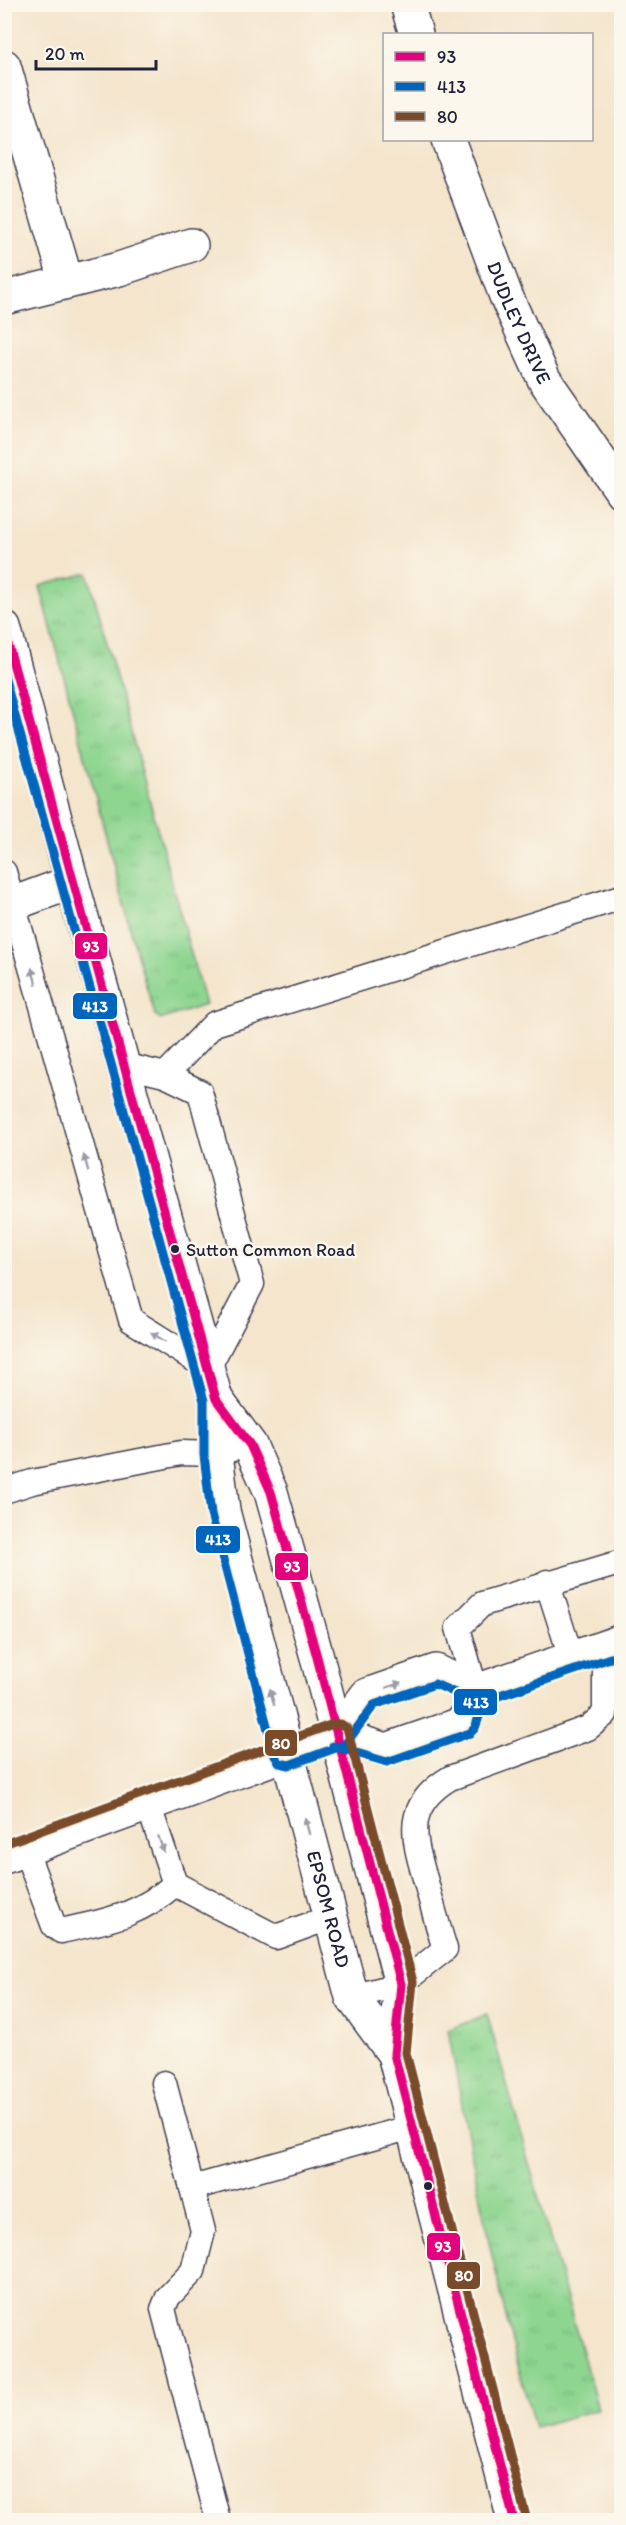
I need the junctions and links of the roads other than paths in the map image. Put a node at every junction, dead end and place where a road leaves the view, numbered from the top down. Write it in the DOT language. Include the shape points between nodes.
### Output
graph roads {
  1 [pos="407,4"];
  2 [pos="416,33"];
  3 [pos="4,66"];
  4 [pos="448,141"];
  5 [pos="191,245"];
  6 [pos="66,280"];
  7 [pos="4,298"];
  8 [pos="621,492"];
  9 [pos="4,628"];
  10 [pos="4,872"];
  11 [pos="72,882"];
  12 [pos="621,897"];
  13 [pos="9,905"];
  14 [pos="123,1065"];
  15 [pos="165,1075"];
  16 [pos="208,1368"];
  17 [pos="216,1399"];
  18 [pos="250,1445"];
  19 [pos="216,1454"];
  20 [pos="4,1491"];
  21 [pos="621,1562"];
  22 [pos="548,1582"];
  23 [pos="613,1643"];
  24 [pos="571,1657"];
  25 [pos="476,1691"];
  26 [pos="337,1736"];
  27 [pos="287,1753"];
  28 [pos="147,1804"];
  29 [pos="15,1853"];
  30 [pos="175,1884"];
  31 [pos="331,1917"];
  32 [pos="401,1984"];
  33 [pos="352,1997"];
  34 [pos="394,2054"];
  35 [pos="164,2083"];
  36 [pos="412,2127"];
  37 [pos="192,2188"];
  38 [pos="218,2520"];
  39 [pos="514,2520"];
  1 -- 2 [label="main road"];
  3 -- 6 [label="main road"];
  4 -- 8 [label="main road, DUDLEY DRIVE" via="506,296 544,379"];
  5 -- 6 [label="main road" via="118,269"];
  6 -- 7 [label="main road"];
  9 -- 11 [label="main road"];
  10 -- 13 [label="lane"];
  11 -- 13 [label="main road"];
  11 -- 14 [label="main road"];
  12 -- 15 [label="lane" via="214,1024"];
  16 -- 13 [label="lane, one-way" via="131,1320"];
  14 -- 15 [label="lane"];
  14 -- 16 [label="main road"];
  15 -- 16 [label="lane" via="200,1092 252,1284"];
  16 -- 17 [label="main road"];
  17 -- 18 [label="main road, EPSOM ROAD"];
  17 -- 19 [label="main road, EPSOM ROAD"];
  18 -- 19 [label="lane"];
  18 -- 26 [label="main road, EPSOM ROAD" via="271,1492"];
  19 -- 20 [label="lane" via="181,1453"];
  27 -- 19 [label="main road, EPSOM ROAD, one-way" via="223,1511"];
  21 -- 22 [label="lane"];
  22 -- 24 [label="lane"];
  22 -- 25 [label="lane" via="482,1604 458,1628"];
  23 -- 24 [label="main road"];
  23 -- 32 [label="lane" via="605,1714 588,1728 450,1778 431,1789 420,1806 415,1843 445,1949"];
  24 -- 25 [label="main road"];
  25 -- 26 [label="main road" via="464,1723 406,1744 386,1750"];
  26 -- 25 [label="main road, one-way" via="367,1695 426,1674 436,1671"];
  26 -- 27 [label="main road"];
  26 -- 32 [label="main road, EPSOM ROAD"];
  27 -- 28 [label="main road"];
  31 -- 27 [label="main road, EPSOM ROAD, one-way"];
  28 -- 29 [label="main road"];
  28 -- 30 [label="lane, one-way"];
  29 -- 30 [label="lane" via="54,1926 61,1931 129,1914 154,1902"];
  30 -- 31 [label="lane" via="276,1937"];
  31 -- 33 [label="main road, EPSOM ROAD"];
  32 -- 33 [label="lane"];
  32 -- 34 [label="main road, EPSOM ROAD"];
  33 -- 34 [label="main road, EPSOM ROAD"];
  34 -- 36 [label="main road, EPSOM ROAD"];
  35 -- 37 [label="lane"];
  36 -- 37 [label="lane"];
  36 -- 39 [label="main road, EPSOM ROAD"];
  37 -- 38 [label="lane" via="203,2231 193,2271 168,2297 163,2310"];
}
